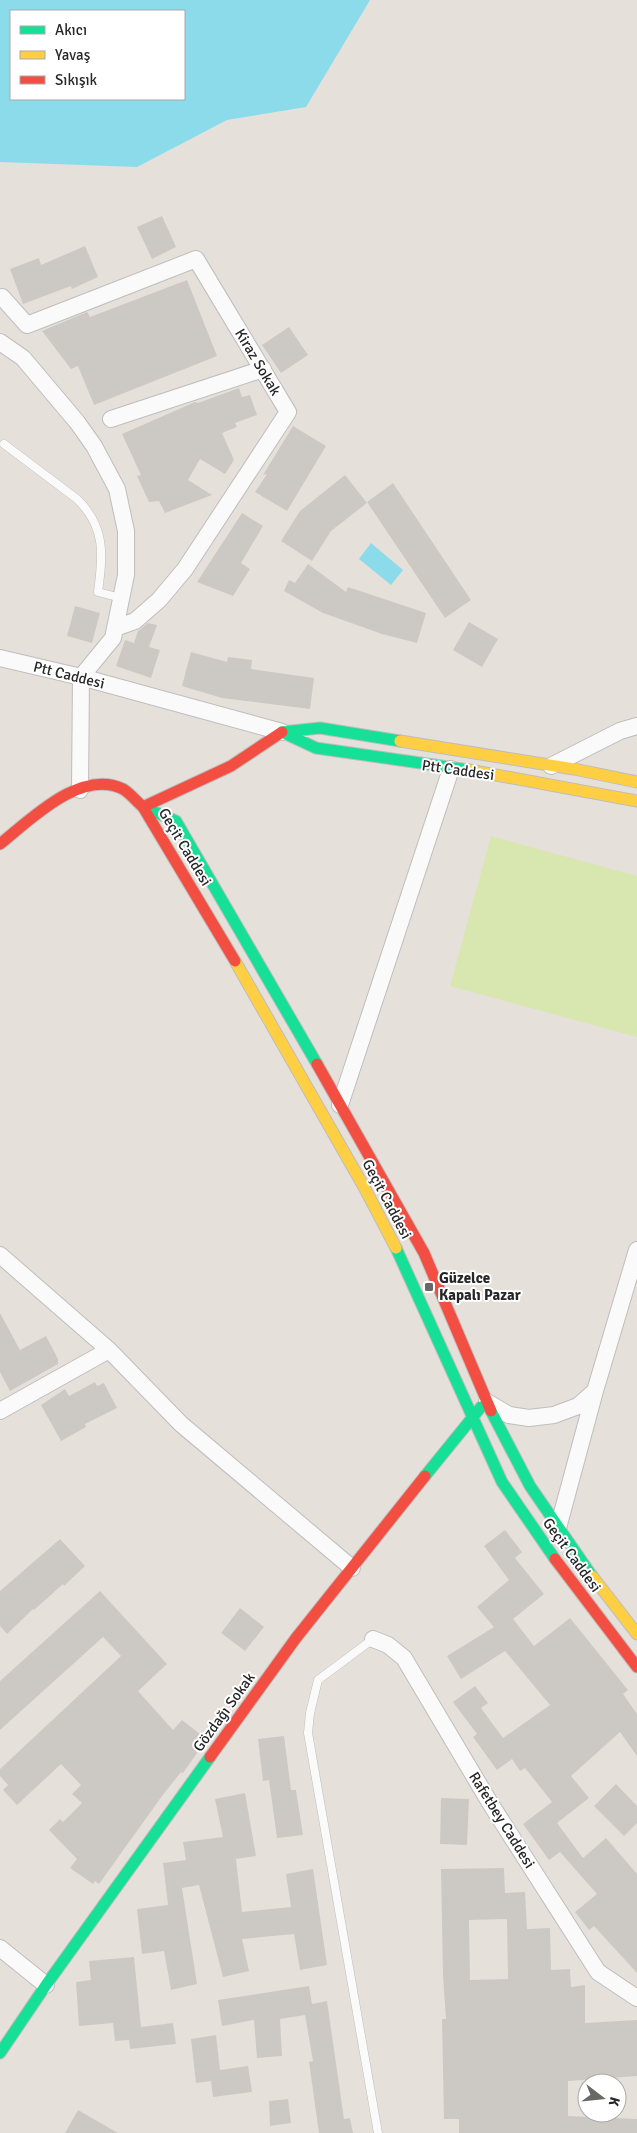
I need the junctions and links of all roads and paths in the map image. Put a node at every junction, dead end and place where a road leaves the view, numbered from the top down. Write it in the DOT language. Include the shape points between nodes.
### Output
graph roads {
  1 [pos="2,297"];
  2 [pos="0,342"];
  3 [pos="263,369"];
  4 [pos="111,419"];
  5 [pos="4,444"];
  6 [pos="121,598"];
  7 [pos="115,628"];
  8 [pos="0,658"];
  9 [pos="81,677"];
  10 [pos="637,726"];
  11 [pos="282,732"];
  12 [pos="551,766"];
  13 [pos="451,769"];
  14 [pos="637,782"];
  15 [pos="80,790"];
  16 [pos="637,801"];
  17 [pos="143,807"];
  18 [pos="0,844"];
  19 [pos="340,1105"];
  20 [pos="637,1250"];
  21 [pos="0,1255"];
  22 [pos="109,1350"];
  23 [pos="595,1391"];
  24 [pos="487,1402"];
  25 [pos="1,1409"];
  26 [pos="473,1415"];
  27 [pos="558,1528"];
  28 [pos="352,1568"];
  29 [pos="637,1634"];
  30 [pos="373,1639"];
  31 [pos="637,1667"];
  32 [pos="0,1948"];
  33 [pos="46,1985"];
  34 [pos="637,1998"];
  35 [pos="0,2052"];
  36 [pos="378,2133"];
  1 -- 3 [label="street, Kiraz Sokak" via="27,325 196,258"];
  2 -- 6 [label="street" via="24,358 77,422 117,489 126,531 126,576"];
  3 -- 4 [label="street"];
  3 -- 7 [label="street, Kiraz Sokak" via="288,412 185,569 159,600 134,621"];
  5 -- 6 [label="lane" via="86,507 98,527 100,538 98,592"];
  6 -- 7 [label="street"];
  7 -- 9 [label="street" via="113,638"];
  8 -- 9 [label="street, Ptt Caddesi"];
  9 -- 11 [label="street, Ptt Caddesi"];
  9 -- 15 [label="street"];
  10 -- 12 [label="street" via="620,731"];
  11 -- 12 [label="main road, Ptt Caddesi" via="320,728"];
  11 -- 13 [label="main road, Ptt Caddesi" via="316,748"];
  11 -- 17 [label="main road" via="231,766"];
  12 -- 14 [label="main road, Ptt Caddesi"];
  13 -- 16 [label="main road, Ptt Caddesi"];
  13 -- 19 [label="street"];
  15 -- 17 [label="main road" via="97,783 124,789"];
  15 -- 18 [label="main road" via="55,799"];
  17 -- 19 [label="main road, Geçit Caddesi" via="176,821"];
  17 -- 26 [label="main road, Geçit Caddesi" via="211,918 364,1187 409,1274"];
  19 -- 24 [label="main road, Geçit Caddesi" via="424,1253"];
  20 -- 23 [label="street"];
  21 -- 22 [label="street"];
  22 -- 25 [label="street"];
  22 -- 28 [label="street" via="181,1424"];
  23 -- 24 [label="street" via="578,1406 554,1415 529,1418 509,1415"];
  23 -- 27 [label="street"];
  24 -- 26 [label="main road, Gözdağı Sokak"];
  24 -- 27 [label="main road, Geçit Caddesi" via="530,1486"];
  26 -- 28 [label="main road, Gözdağı Sokak"];
  26 -- 31 [label="main road, Geçit Caddesi" via="502,1482"];
  27 -- 29 [label="main road, Geçit Caddesi"];
  28 -- 33 [label="main road, Gözdağı Sokak" via="296,1638"];
  30 -- 34 [label="street, Rafetbey Caddesi" via="388,1645 404,1658 490,1803 598,1972"];
  30 -- 36 [label="lane" via="318,1680 308,1733"];
  32 -- 33 [label="street"];
  33 -- 35 [label="main road, Gözdağı Sokak"];
}
